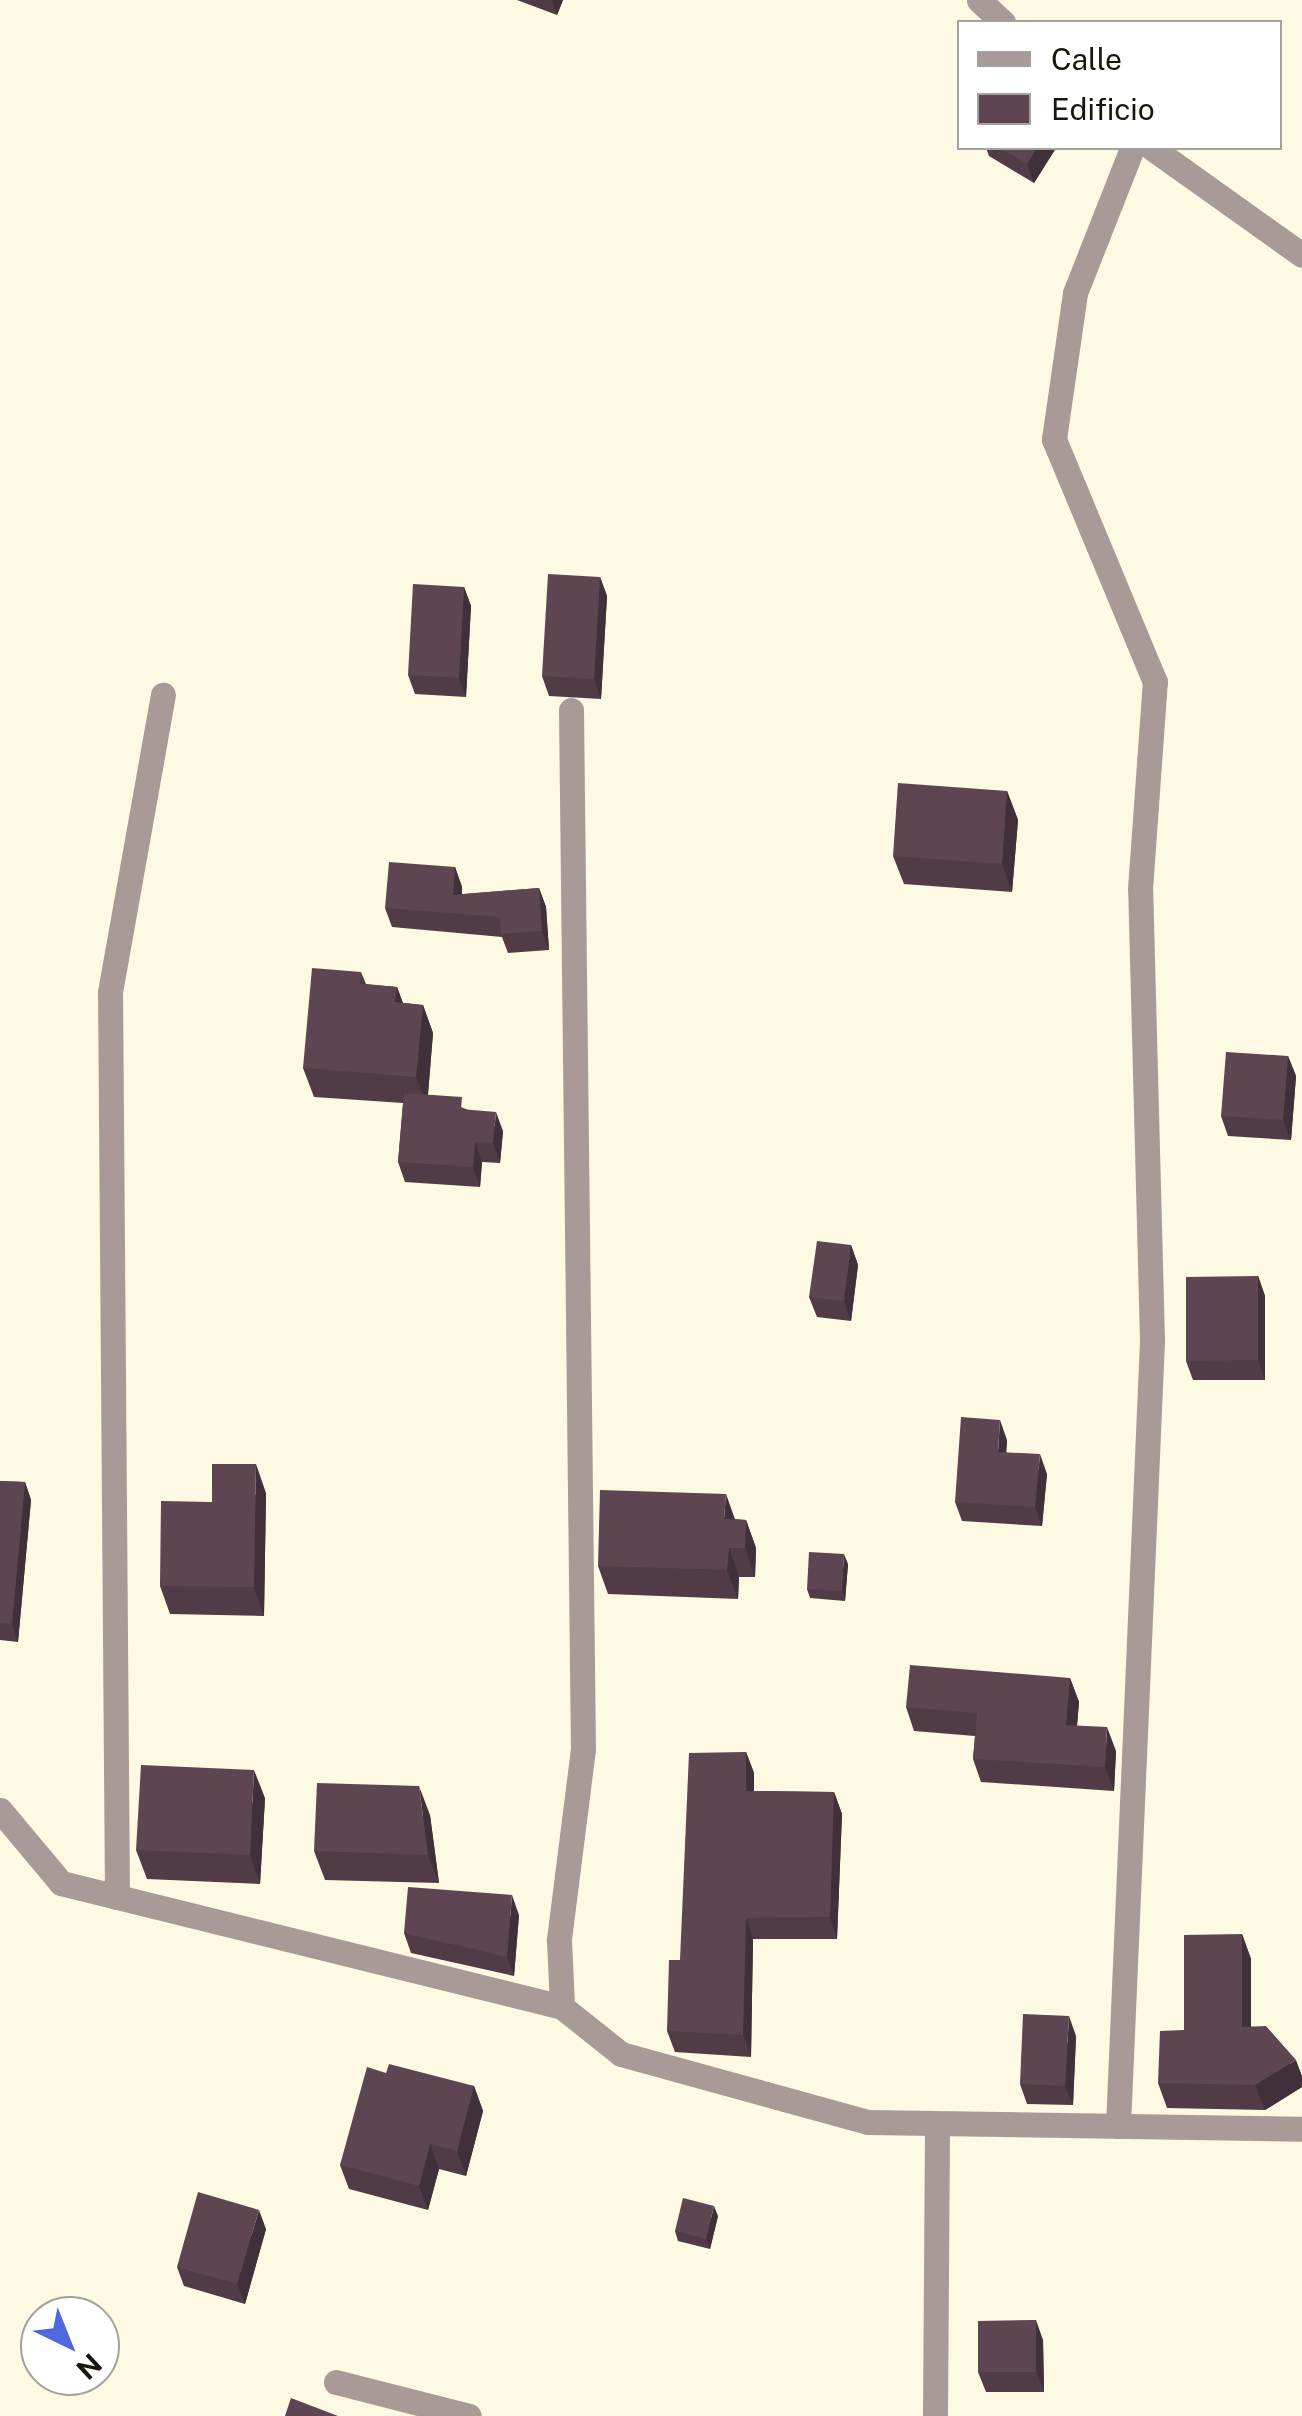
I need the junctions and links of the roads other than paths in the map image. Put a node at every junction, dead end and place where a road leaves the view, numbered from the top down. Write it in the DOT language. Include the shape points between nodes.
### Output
graph roads {
  1 [pos="979,0"];
  2 [pos="1001,20"];
  3 [pos="1131,150"];
  4 [pos="1155,150"];
  5 [pos="1302,256"];
  6 [pos="163,695"];
  7 [pos="571,710"];
  8 [pos="0,1810"];
  9 [pos="117,1896"];
  10 [pos="562,2007"];
  11 [pos="937,2124"];
  12 [pos="1118,2126"];
  13 [pos="1302,2128"];
  14 [pos="336,2382"];
  15 [pos="469,2416"];
  16 [pos="935,2416"];
  1 -- 2 [label="street"];
  3 -- 12 [label="street" via="1075,294 1054,439 1155,682 1140,890 1152,1340"];
  4 -- 5 [label="street"];
  6 -- 9 [label="street" via="110,992"];
  7 -- 10 [label="street" via="583,1749 560,1940"];
  8 -- 9 [label="street" via="61,1883"];
  9 -- 10 [label="street"];
  10 -- 11 [label="street" via="621,2054 868,2122"];
  11 -- 12 [label="street"];
  11 -- 16 [label="street"];
  12 -- 13 [label="street"];
  14 -- 15 [label="street"];
}
